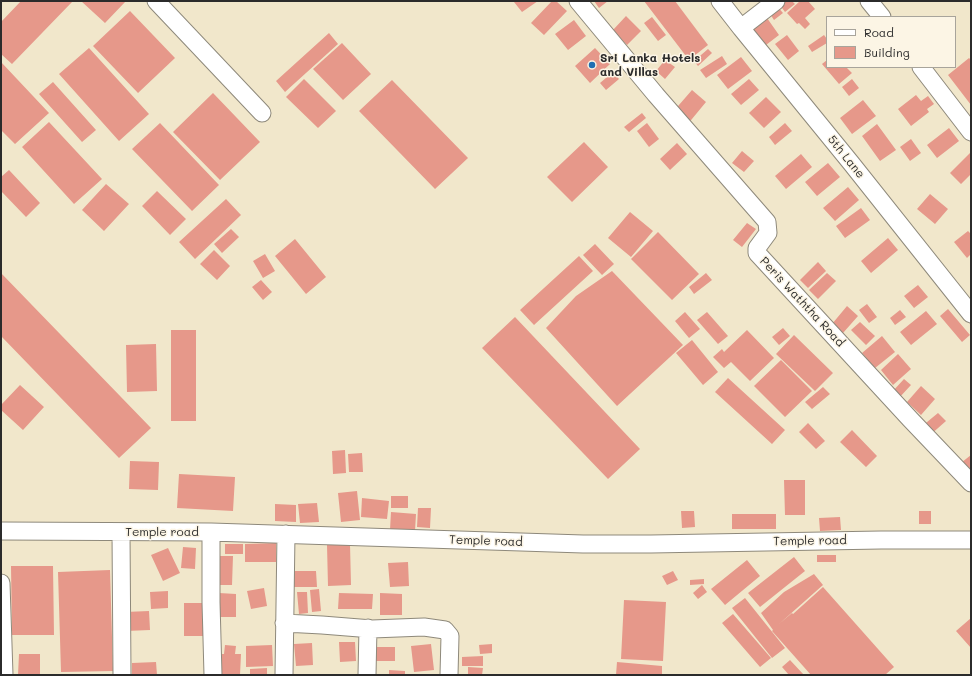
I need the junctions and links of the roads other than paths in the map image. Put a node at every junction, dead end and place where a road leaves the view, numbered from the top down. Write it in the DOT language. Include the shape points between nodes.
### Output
graph roads {
  1 [pos="156,1"];
  2 [pos="578,1"];
  3 [pos="720,1"];
  4 [pos="776,1"];
  5 [pos="869,1"];
  6 [pos="881,16"];
  7 [pos="741,28"];
  8 [pos="921,68"];
  9 [pos="262,113"];
  10 [pos="971,132"];
  11 [pos="971,314"];
  12 [pos="971,483"];
  13 [pos="1,531"];
  14 [pos="121,532"];
  15 [pos="211,532"];
  16 [pos="286,534"];
  17 [pos="971,540"];
  18 [pos="1,583"];
  19 [pos="284,623"];
  20 [pos="368,628"];
  21 [pos="4,675"];
  22 [pos="122,675"];
  23 [pos="214,675"];
  24 [pos="284,675"];
  25 [pos="367,675"];
  26 [pos="449,675"];
  1 -- 9 [label="street"];
  2 -- 12 [label="street, Peris Waththa Road" via="767,222 768,233 758,248 758,253"];
  3 -- 7 [label="street, 5th Lane"];
  4 -- 7 [label="street"];
  5 -- 6 [label="street"];
  7 -- 11 [label="street, 5th Lane"];
  8 -- 10 [label="street"];
  13 -- 14 [label="street, Temple road"];
  14 -- 15 [label="street, Temple road"];
  14 -- 22 [label="street"];
  15 -- 16 [label="street, Temple road"];
  15 -- 23 [label="street"];
  16 -- 17 [label="street, Temple road" via="583,544"];
  16 -- 19 [label="street"];
  18 -- 21 [label="street"];
  19 -- 20 [label="street"];
  19 -- 24 [label="street"];
  20 -- 25 [label="street"];
  20 -- 26 [label="street" via="424,627 445,630 450,636"];
}
